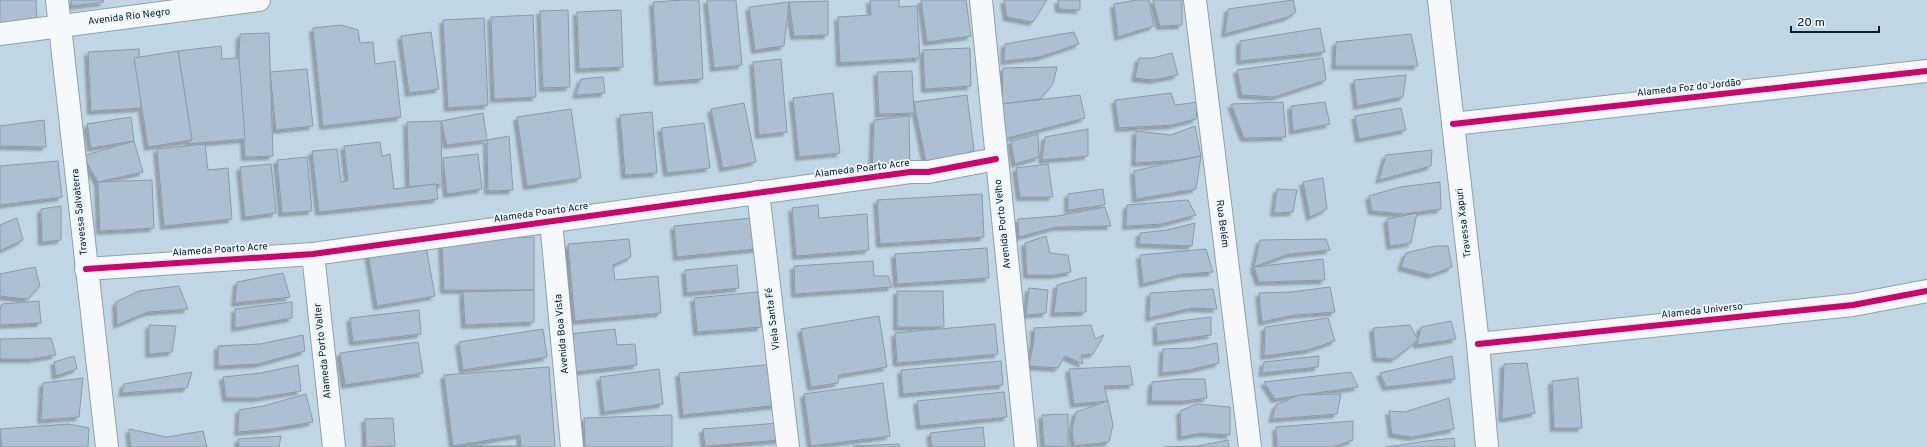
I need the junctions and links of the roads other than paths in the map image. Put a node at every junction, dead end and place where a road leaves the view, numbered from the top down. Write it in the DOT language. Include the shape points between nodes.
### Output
graph roads {
  1 [pos="57,0"];
  2 [pos="258,0"];
  3 [pos="982,0"];
  4 [pos="1194,0"];
  5 [pos="1439,0"];
  6 [pos="60,26"];
  7 [pos="0,34"];
  8 [pos="1927,72"];
  9 [pos="1453,124"];
  10 [pos="996,159"];
  11 [pos="758,192"];
  12 [pos="551,222"];
  13 [pos="313,254"];
  14 [pos="86,269"];
  15 [pos="1927,291"];
  16 [pos="1478,344"];
  17 [pos="107,447"];
  18 [pos="334,447"];
  19 [pos="572,447"];
  20 [pos="788,447"];
  21 [pos="1026,447"];
  22 [pos="1250,447"];
  23 [pos="1486,447"];
  1 -- 6 [label="street, Travessa Salvaterra"];
  2 -- 6 [label="street, Avenida Rio Negro"];
  3 -- 10 [label="street, Avenida Porto Velho"];
  4 -- 22 [label="street, Rua Belém"];
  5 -- 9 [label="street, Travessa Xapuri"];
  6 -- 7 [label="street, Avenida Rio Negro"];
  6 -- 14 [label="street, Travessa Salvaterra"];
  8 -- 9 [label="street, Alameda Foz do Jordão"];
  9 -- 16 [label="street, Travessa Xapuri"];
  10 -- 11 [label="street, Alameda Poarto Acre" via="928,172 910,172"];
  10 -- 21 [label="street, Avenida Porto Velho"];
  11 -- 12 [label="street, Alameda Poarto Acre"];
  11 -- 20 [label="street, Viela Santa Fé"];
  12 -- 13 [label="street, Alameda Poarto Acre"];
  12 -- 19 [label="street, Avenida Boa Vista"];
  13 -- 14 [label="street, Alameda Poarto Acre"];
  13 -- 18 [label="street, Alameda Porto Valter"];
  14 -- 17 [label="street, Travessa Salvaterra"];
  15 -- 16 [label="street, Alameda Universo" via="1853,305"];
  16 -- 23 [label="street, Travessa Xapuri"];
}
